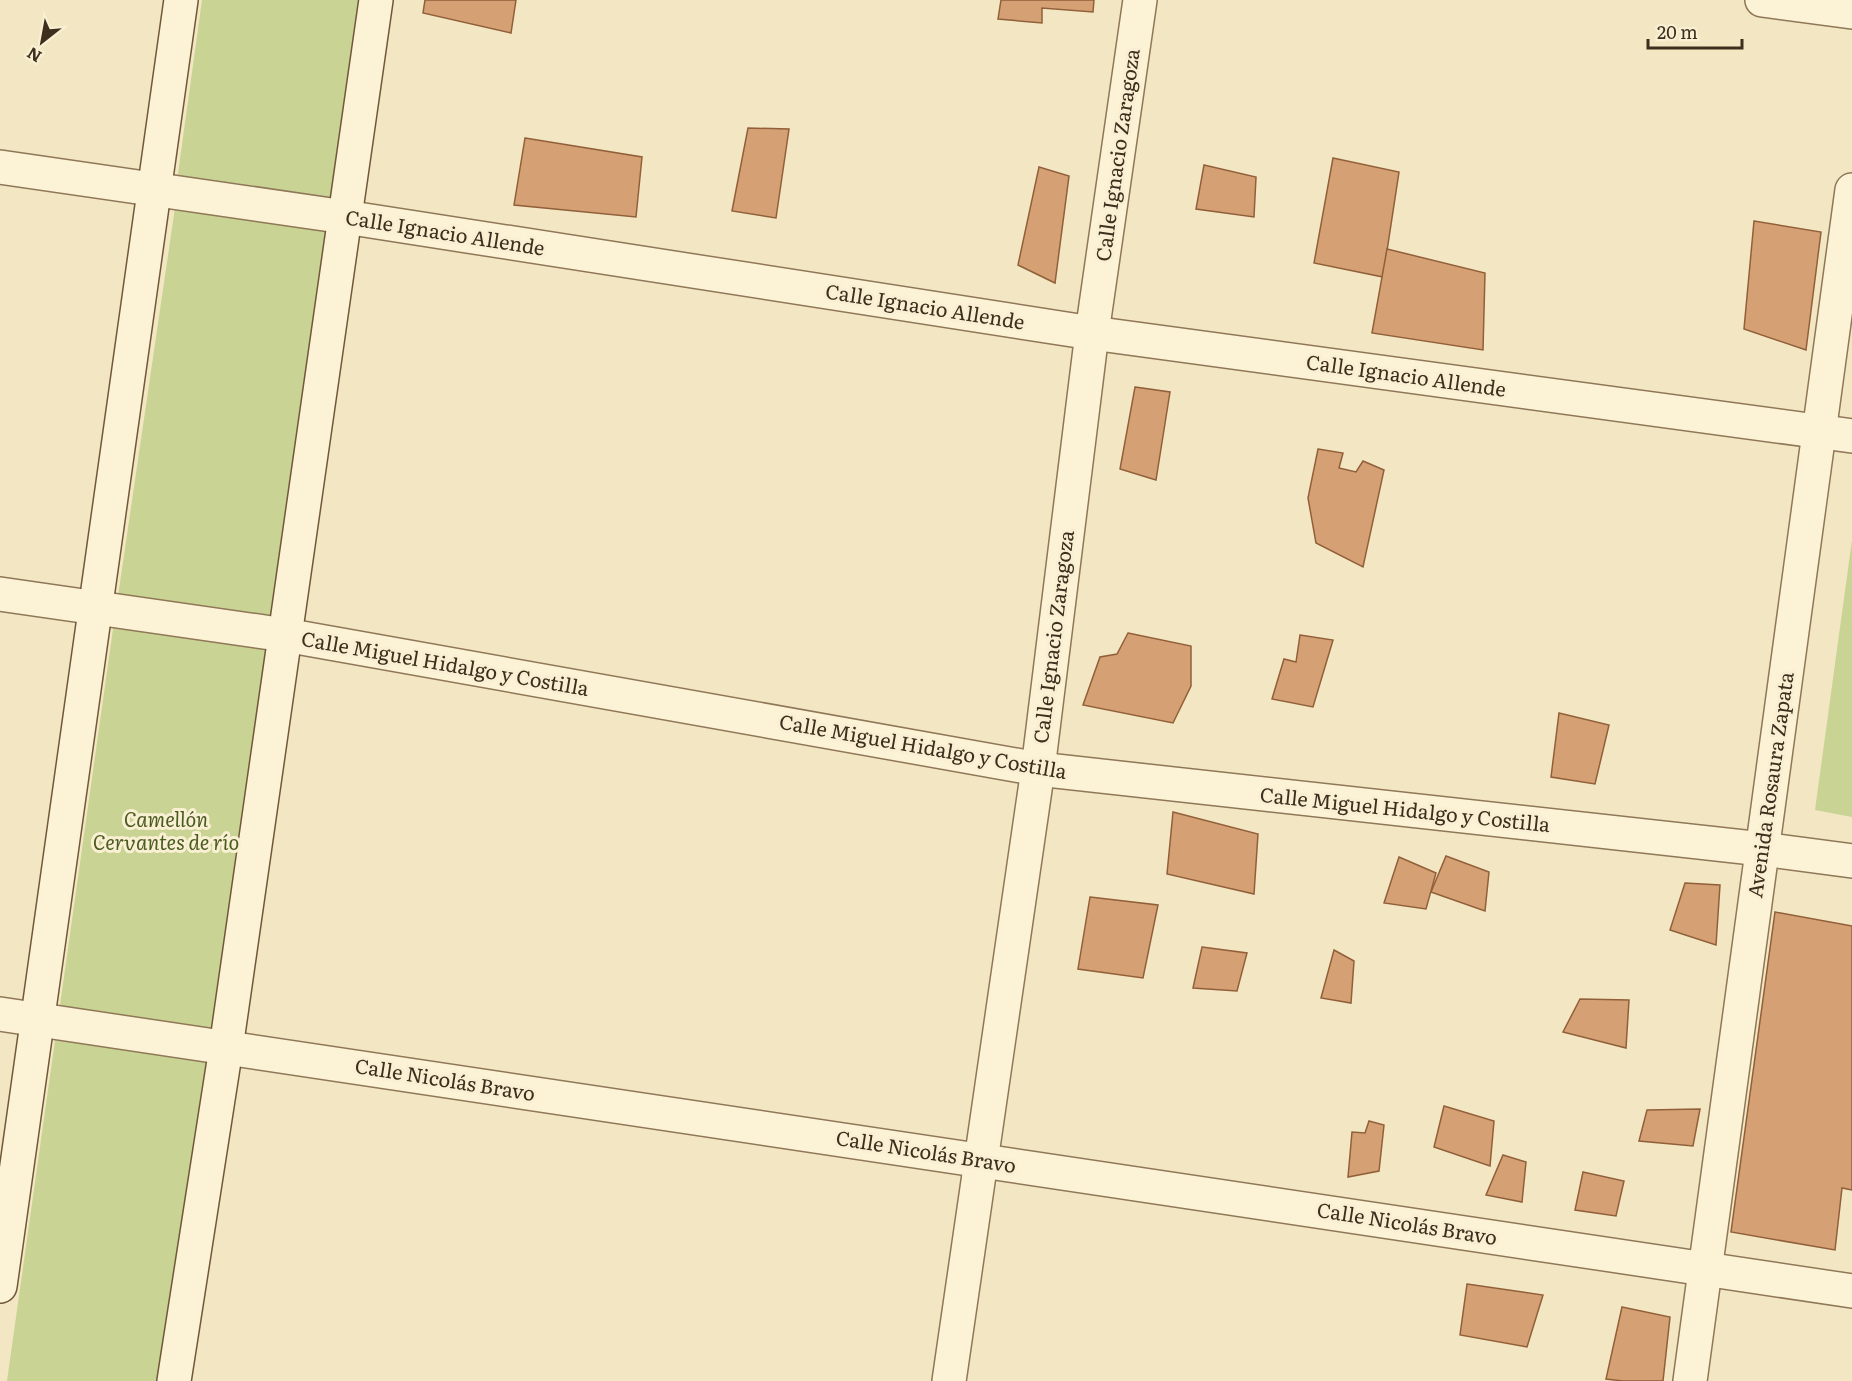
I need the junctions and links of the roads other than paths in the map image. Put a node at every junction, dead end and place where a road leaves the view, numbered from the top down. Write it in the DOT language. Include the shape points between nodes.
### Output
graph roads {
  1 [pos="181,0"];
  2 [pos="376,0"];
  3 [pos="1140,0"];
  4 [pos="1762,0"];
  5 [pos="1852,12"];
  6 [pos="0,168"];
  7 [pos="154,190"];
  8 [pos="1852,190"];
  9 [pos="345,217"];
  10 [pos="1092,333"];
  11 [pos="1819,432"];
  12 [pos="1852,436"];
  13 [pos="0,594"];
  14 [pos="95,608"];
  15 [pos="285,635"];
  16 [pos="1038,769"];
  17 [pos="1762,849"];
  18 [pos="1852,861"];
  19 [pos="0,1014"];
  20 [pos="37,1019"];
  21 [pos="226,1047"];
  22 [pos="981,1161"];
  23 [pos="1705,1269"];
  24 [pos="0,1286"];
  25 [pos="1852,1291"];
  26 [pos="174,1381"];
  27 [pos="949,1381"];
  28 [pos="1690,1381"];
  1 -- 7 [label="street"];
  2 -- 9 [label="street"];
  3 -- 10 [label="street, Calle Ignacio Zaragoza"];
  4 -- 5 [label="street"];
  6 -- 7 [label="street, Calle Ignacio Allende"];
  7 -- 9 [label="street, Calle Ignacio Allende"];
  7 -- 14 [label="street"];
  8 -- 11 [label="street, Avenida Rosaura Zapata"];
  9 -- 10 [label="street, Calle Ignacio Allende"];
  9 -- 15 [label="street"];
  10 -- 11 [label="street, Calle Ignacio Allende"];
  10 -- 16 [label="street, Calle Ignacio Zaragoza"];
  11 -- 12 [label="street, Calle Ignacio Allende"];
  11 -- 17 [label="street, Avenida Rosaura Zapata"];
  13 -- 14 [label="street, Calle Miguel Hidalgo y Costilla"];
  14 -- 15 [label="street, Calle Miguel Hidalgo y Costilla"];
  14 -- 20 [label="street"];
  15 -- 16 [label="street, Calle Miguel Hidalgo y Costilla"];
  15 -- 21 [label="street"];
  16 -- 17 [label="street, Calle Miguel Hidalgo y Costilla"];
  16 -- 22 [label="street, Calle Ignacio Zaragoza"];
  17 -- 18 [label="street, Calle Miguel Hidalgo y Costilla"];
  17 -- 23 [label="street, Avenida Rosaura Zapata"];
  19 -- 20 [label="street, Calle Nicolás Bravo"];
  20 -- 21 [label="street, Calle Nicolás Bravo"];
  20 -- 24 [label="street"];
  21 -- 22 [label="street, Calle Nicolás Bravo"];
  21 -- 26 [label="street"];
  22 -- 23 [label="street, Calle Nicolás Bravo"];
  22 -- 27 [label="street, Calle Ignacio Zaragoza"];
  23 -- 25 [label="street, Calle Nicolás Bravo"];
  23 -- 28 [label="street, Avenida Rosaura Zapata"];
}
